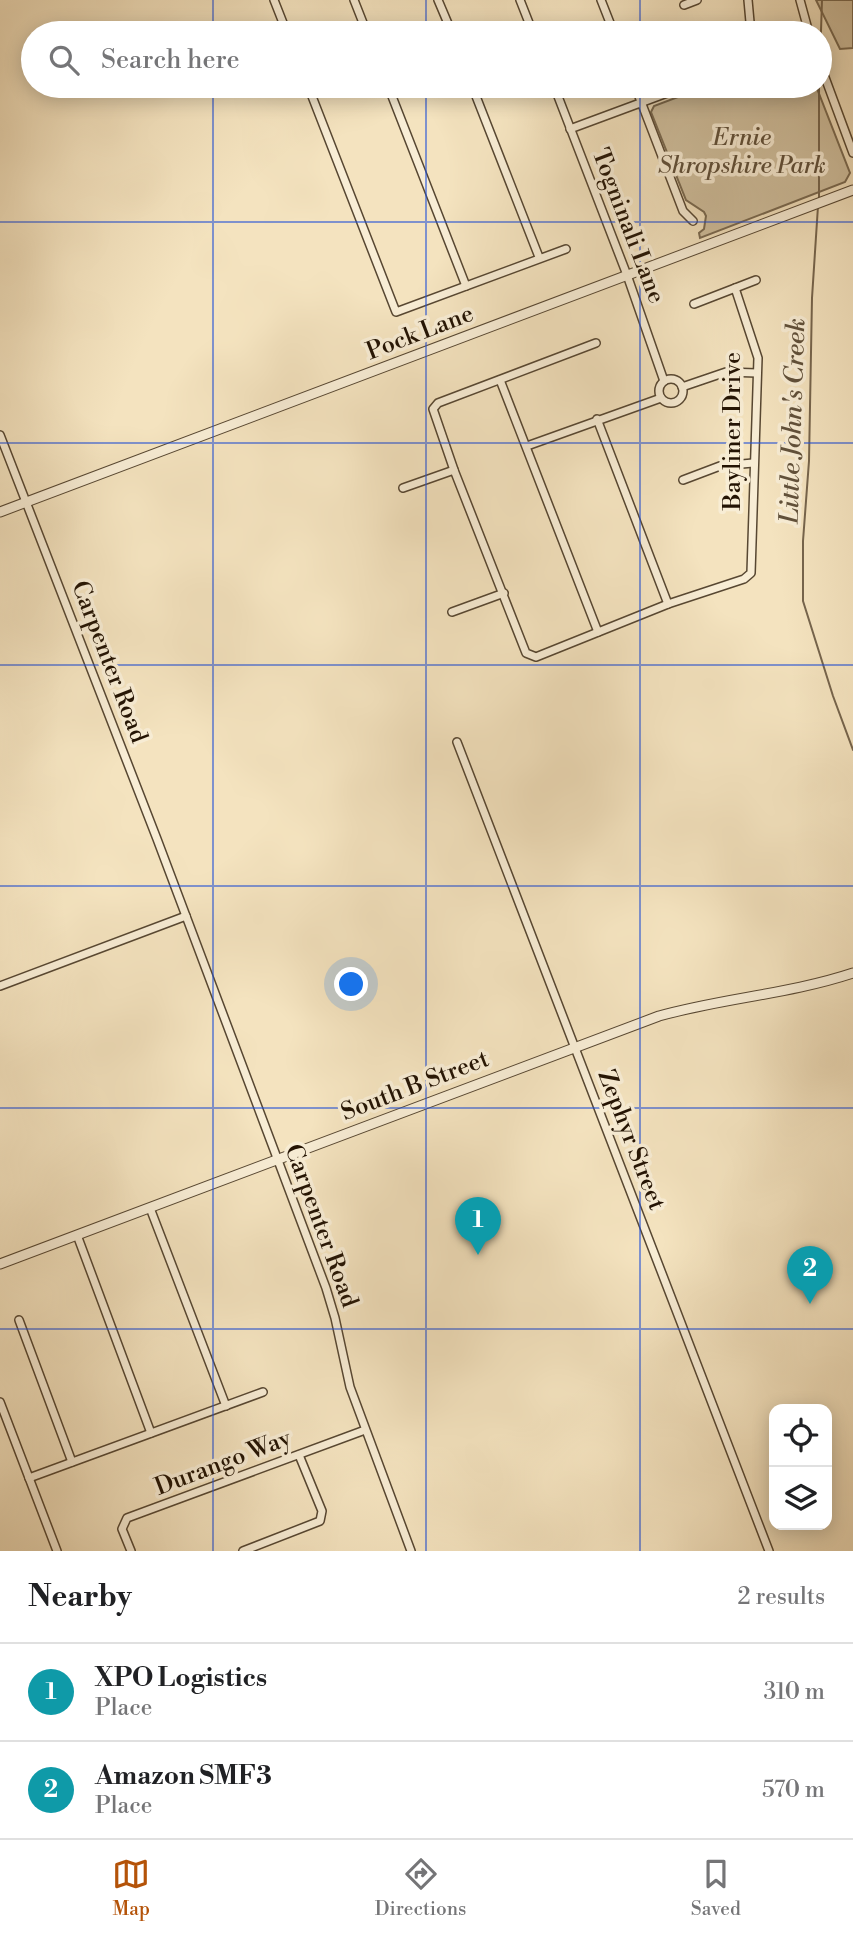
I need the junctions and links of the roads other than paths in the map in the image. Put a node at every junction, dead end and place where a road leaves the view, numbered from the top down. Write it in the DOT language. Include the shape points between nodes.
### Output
graph roads {
  1 [pos="274,0"];
  2 [pos="355,0"];
  3 [pos="438,0"];
  4 [pos="520,0"];
  5 [pos="601,0"];
  6 [pos="697,0"];
  7 [pos="748,0"];
  8 [pos="800,0"];
  9 [pos="684,5"];
  10 [pos="283,21"];
  11 [pos="363,21"];
  12 [pos="447,21"];
  13 [pos="528,21"];
  14 [pos="609,21"];
  15 [pos="750,21"];
  16 [pos="806,21"];
  17 [pos="832,97"];
  18 [pos="313,98"];
  19 [pos="393,98"];
  20 [pos="477,98"];
  21 [pos="558,98"];
  22 [pos="640,98"];
  23 [pos="652,98"];
  24 [pos="641,102"];
  25 [pos="570,129"];
  26 [pos="853,153"];
  27 [pos="853,190"];
  28 [pos="693,220"];
  29 [pos="566,249"];
  30 [pos="539,257"];
  31 [pos="627,275"];
  32 [pos="756,280"];
  33 [pos="466,286"];
  34 [pos="735,288"];
  35 [pos="694,304"];
  36 [pos="596,342"];
  37 [pos="757,373"];
  38 [pos="500,380"];
  39 [pos="664,381"];
  40 [pos="682,387"];
  41 [pos="661,398"];
  42 [pos="597,419"];
  43 [pos="0,435"];
  44 [pos="527,446"];
  45 [pos="753,463"];
  46 [pos="454,470"];
  47 [pos="683,480"];
  48 [pos="403,488"];
  49 [pos="26,503"];
  50 [pos="0,512"];
  51 [pos="504,593"];
  52 [pos="668,604"];
  53 [pos="452,612"];
  54 [pos="598,632"];
  55 [pos="457,742"];
  56 [pos="186,916"];
  57 [pos="853,973"];
  58 [pos="0,986"];
  59 [pos="574,1047"];
  60 [pos="277,1159"];
  61 [pos="150,1208"];
  62 [pos="77,1235"];
  63 [pos="0,1264"];
  64 [pos="19,1320"];
  65 [pos="263,1392"];
  66 [pos="0,1402"];
  67 [pos="226,1406"];
  68 [pos="366,1430"];
  69 [pos="150,1433"];
  70 [pos="299,1455"];
  71 [pos="72,1462"];
  72 [pos="29,1478"];
  73 [pos="57,1551"];
  74 [pos="131,1551"];
  75 [pos="243,1551"];
  76 [pos="411,1551"];
  77 [pos="769,1551"];
  1 -- 10 [label="street"];
  2 -- 11 [label="street"];
  3 -- 12 [label="street"];
  4 -- 13 [label="street"];
  5 -- 14 [label="street"];
  6 -- 9 [label="street"];
  7 -- 15 [label="street"];
  8 -- 16 [label="street"];
  17 -- 26 [label="street"];
  18 -- 33 [label="street" via="397,312"];
  19 -- 33 [label="street"];
  20 -- 30 [label="street"];
  21 -- 25 [label="street, Togninali Lane"];
  22 -- 24 [label="street"];
  23 -- 24 [label="street"];
  24 -- 25 [label="street"];
  24 -- 28 [label="street" via="683,211"];
  25 -- 31 [label="street, Togninali Lane"];
  27 -- 31 [label="street, Pock Lane"];
  29 -- 30 [label="street"];
  30 -- 33 [label="street"];
  31 -- 39 [label="street, Togninali Lane"];
  31 -- 49 [label="street, Pock Lane"];
  32 -- 34 [label="street"];
  34 -- 35 [label="street"];
  34 -- 37 [label="street, Bayliner Drive" via="756,350"];
  36 -- 38 [label="street"];
  37 -- 40 [label="street" via="726,372"];
  37 -- 45 [label="street, Bayliner Drive"];
  38 -- 44 [label="street"];
  38 -- 46 [label="street" via="438,403 433,409"];
  39 -- 40 [label="street" via="677,381"];
  39 -- 41 [label="street"];
  40 -- 41 [label="street" via="678,401"];
  41 -- 42 [label="street"];
  42 -- 44 [label="street"];
  42 -- 52 [label="street"];
  43 -- 49 [label="street, Carpenter Road"];
  44 -- 54 [label="street"];
  45 -- 47 [label="street" via="727,464"];
  45 -- 52 [label="street, Bayliner Drive" via="748,576"];
  46 -- 48 [label="street"];
  46 -- 51 [label="street"];
  49 -- 50 [label="street, Pock Lane"];
  49 -- 56 [label="street, Carpenter Road"];
  51 -- 53 [label="street"];
  51 -- 54 [label="street" via="526,653 532,657"];
  52 -- 54 [label="street"];
  55 -- 59 [label="street, Zephyr Street"];
  56 -- 58 [label="street"];
  56 -- 60 [label="street, Carpenter Road"];
  57 -- 59 [label="street, South B Street" via="810,986 685,1009"];
  59 -- 60 [label="street, South B Street"];
  59 -- 77 [label="street, Zephyr Street"];
  60 -- 61 [label="street, South B Street"];
  60 -- 68 [label="street, Carpenter Road" via="330,1300 344,1367"];
  61 -- 62 [label="street, South B Street"];
  61 -- 67 [label="street"];
  62 -- 63 [label="street, South B Street"];
  62 -- 69 [label="street"];
  64 -- 71 [label="street"];
  65 -- 67 [label="street"];
  66 -- 72 [label="street"];
  67 -- 69 [label="street"];
  68 -- 70 [label="street, Durango Way"];
  68 -- 76 [label="street, Carpenter Road"];
  69 -- 71 [label="street"];
  70 -- 74 [label="street, Durango Way" via="127,1518 122,1529"];
  70 -- 75 [label="street" via="321,1511 320,1521"];
  71 -- 72 [label="street"];
  72 -- 73 [label="street"];
}
